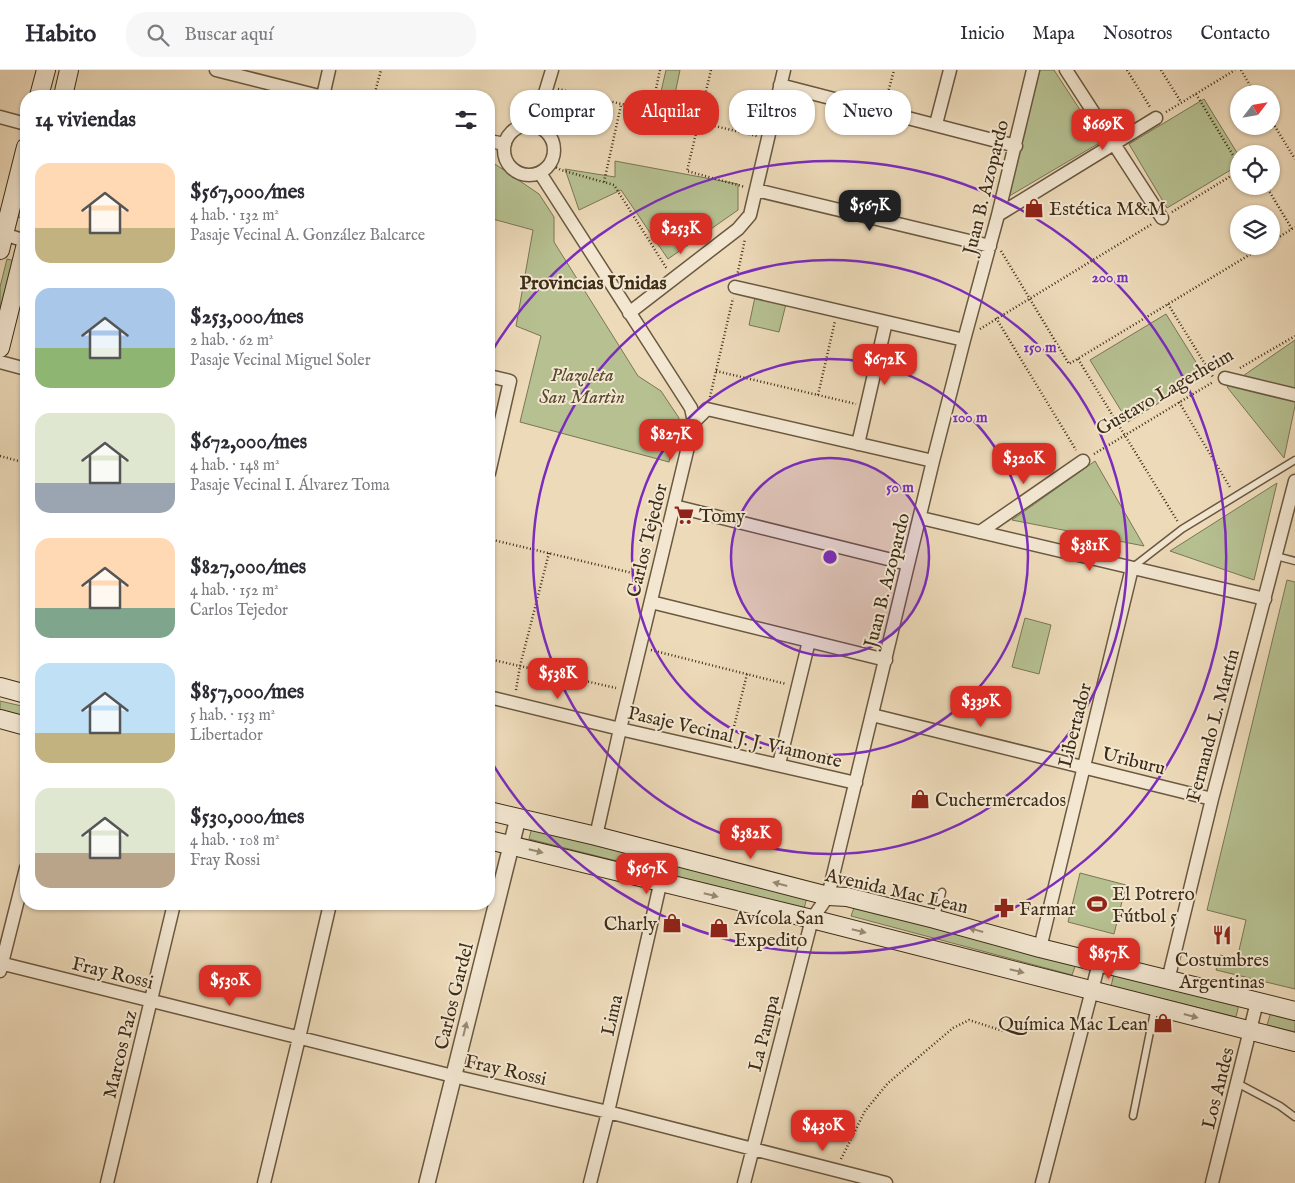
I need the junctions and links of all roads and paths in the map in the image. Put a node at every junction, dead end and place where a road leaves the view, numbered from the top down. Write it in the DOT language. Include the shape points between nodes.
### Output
graph roads {
  1 [pos="46,70"];
  2 [pos="69,70"];
  3 [pos="216,70"];
  4 [pos="329,70"];
  5 [pos="381,70"];
  6 [pos="552,70"];
  7 [pos="660,70"];
  8 [pos="710,70"];
  9 [pos="784,70"];
  10 [pos="894,70"];
  11 [pos="950,70"];
  12 [pos="1033,70"];
  13 [pos="1066,70"];
  14 [pos="1127,70"];
  15 [pos="1161,70"];
  16 [pos="1235,70"];
  17 [pos="1241,70"];
  18 [pos="780,85"];
  19 [pos="1250,85"];
  20 [pos="548,87"];
  21 [pos="41,90"];
  22 [pos="64,90"];
  23 [pos="295,90"];
  24 [pos="324,90"];
  25 [pos="376,90"];
  26 [pos="547,90"];
  27 [pos="656,90"];
  28 [pos="705,90"];
  29 [pos="889,90"];
  30 [pos="1196,94"];
  31 [pos="825,96"];
  32 [pos="1181,102"];
  33 [pos="621,105"];
  34 [pos="0,117"];
  35 [pos="911,118"];
  36 [pos="1156,118"];
  37 [pos="20,122"];
  38 [pos="936,124"];
  39 [pos="719,128"];
  40 [pos="511,135"];
  41 [pos="548,135"];
  42 [pos="695,135"];
  43 [pos="1280,135"];
  44 [pos="768,138"];
  45 [pos="495,142"];
  46 [pos="1114,143"];
  47 [pos="505,144"];
  48 [pos="1016,146"];
  49 [pos="1230,150"];
  50 [pos="1295,159"];
  51 [pos="550,164"];
  52 [pos="20,168"];
  53 [pos="540,173"];
  54 [pos="1230,176"];
  55 [pos="604,182"];
  56 [pos="756,190"];
  57 [pos="1272,195"];
  58 [pos="750,215"];
  59 [pos="998,215"];
  60 [pos="1162,218"];
  61 [pos="1293,228"];
  62 [pos="1280,236"];
  63 [pos="1,239"];
  64 [pos="991,241"];
  65 [pos="20,242"];
  66 [pos="1249,255"];
  67 [pos="673,278"];
  68 [pos="20,280"];
  69 [pos="735,287"];
  70 [pos="1029,298"];
  71 [pos="1168,304"];
  72 [pos="837,311"];
  73 [pos="629,313"];
  74 [pos="996,318"];
  75 [pos="886,322"];
  76 [pos="1295,336"];
  77 [pos="964,340"];
  78 [pos="0,348"];
  79 [pos="1078,359"];
  80 [pos="0,362"];
  81 [pos="20,367"];
  82 [pos="716,372"];
  83 [pos="495,377"];
  84 [pos="1220,379"];
  85 [pos="818,395"];
  86 [pos="1295,395"];
  87 [pos="1179,402"];
  88 [pos="866,406"];
  89 [pos="707,409"];
  90 [pos="694,422"];
  91 [pos="1125,435"];
  92 [pos="858,444"];
  93 [pos="495,447"];
  94 [pos="0,456"];
  95 [pos="1295,460"];
  96 [pos="20,461"];
  97 [pos="933,461"];
  98 [pos="1083,461"];
  99 [pos="1295,481"];
  100 [pos="1236,496"];
  101 [pos="674,506"];
  102 [pos="921,518"];
  103 [pos="1182,529"];
  104 [pos="980,532"];
  105 [pos="495,540"];
  106 [pos="549,553"];
  107 [pos="1276,556"];
  108 [pos="1295,561"];
  109 [pos="908,564"];
  110 [pos="1132,568"];
  111 [pos="656,579"];
  112 [pos="1265,600"];
  113 [pos="651,602"];
  114 [pos="809,641"];
  115 [pos="640,648"];
  116 [pos="495,660"];
  117 [pos="886,660"];
  118 [pos="520,666"];
  119 [pos="747,674"];
  120 [pos="0,687"];
  121 [pos="798,687"];
  122 [pos="630,691"];
  123 [pos="20,692"];
  124 [pos="495,698"];
  125 [pos="514,703"];
  126 [pos="872,715"];
  127 [pos="0,720"];
  128 [pos="20,725"];
  129 [pos="620,729"];
  130 [pos="728,752"];
  131 [pos="779,764"];
  132 [pos="1084,767"];
  133 [pos="856,782"];
  134 [pos="1212,799"];
  135 [pos="495,812"];
  136 [pos="518,818"];
  137 [pos="596,836"];
  138 [pos="495,841"];
  139 [pos="511,845"];
  140 [pos="666,854"];
  141 [pos="660,882"];
  142 [pos="20,892"];
  143 [pos="942,892"];
  144 [pos="828,896"];
  145 [pos="495,909"];
  146 [pos="173,910"];
  147 [pos="329,910"];
  148 [pos="495,910"];
  149 [pos="812,919"];
  150 [pos="935,919"];
  151 [pos="1040,948"];
  152 [pos="1099,963"];
  153 [pos="1,966"];
  154 [pos="1168,980"];
  155 [pos="1092,990"];
  156 [pos="151,1001"];
  157 [pos="1257,1002"];
  158 [pos="1156,1006"];
  159 [pos="1295,1011"];
  160 [pos="1003,1031"];
  161 [pos="1250,1031"];
  162 [pos="300,1038"];
  163 [pos="1295,1042"];
  164 [pos="453,1076"];
  165 [pos="1238,1083"];
  166 [pos="608,1112"];
  167 [pos="1133,1116"];
  168 [pos="1295,1117"];
  169 [pos="753,1149"];
  170 [pos="836,1169"];
  171 [pos="107,1183"];
  172 [pos="264,1183"];
  173 [pos="427,1183"];
  174 [pos="590,1183"];
  175 [pos="744,1183"];
  176 [pos="886,1183"];
  177 [pos="1042,1183"];
  178 [pos="1212,1183"];
  1 -- 21 [label="main road"];
  2 -- 22 [label="main road"];
  3 -- 23 [label="street"];
  4 -- 24 [label="street"];
  5 -- 25 [label="path"];
  6 -- 20 [label="street"];
  7 -- 27 [label="path"];
  8 -- 28 [label="path"];
  9 -- 18 [label="street"];
  10 -- 29 [label="path"];
  11 -- 38 [label="street"];
  12 -- 48 [label="street, Juan B. Azopardo"];
  13 -- 46 [label="street"];
  14 -- 36 [label="path"];
  15 -- 32 [label="path"];
  16 -- 30 [label="path"];
  17 -- 19 [label="path"];
  18 -- 31 [label="street"];
  18 -- 44 [label="street"];
  20 -- 26 [label="street"];
  20 -- 33 [label="path"];
  30 -- 32 [label="path"];
  30 -- 49 [label="path"];
  32 -- 36 [label="path"];
  33 -- 55 [label="path"];
  34 -- 37 [label="street"];
  35 -- 38 [label="street"];
  36 -- 46 [label="street"];
  38 -- 48 [label="street"];
  39 -- 44 [label="path"];
  40 -- 47 [label="street"];
  41 -- 51 [label="street" via="554,151"];
  42 -- 56 [label="path" via="687,171"];
  43 -- 50 [label="path"];
  44 -- 56 [label="street"];
  45 -- 47 [label="street"];
  46 -- 59 [label="street"];
  46 -- 60 [label="street"];
  47 -- 53 [label="street" via="505,158 513,170 526,175"];
  48 -- 59 [label="street, Juan B. Azopardo"];
  51 -- 53 [label="street"];
  51 -- 55 [label="path"];
  52 -- 63 [label="main road"];
  53 -- 73 [label="street"];
  54 -- 60 [label="path"];
  55 -- 67 [label="path" via="614,185"];
  56 -- 58 [label="street"];
  56 -- 64 [label="street"];
  57 -- 61 [label="path"];
  58 -- 67 [label="street" via="738,229"];
  58 -- 69 [label="path"];
  59 -- 64 [label="street, Juan B. Azopardo"];
  60 -- 70 [label="path"];
  61 -- 62 [label="path"];
  63 -- 65 [label="street"];
  64 -- 70 [label="path"];
  64 -- 77 [label="street, Juan B. Azopardo"];
  66 -- 71 [label="path"];
  67 -- 73 [label="street"];
  68 -- 78 [label="main road"];
  69 -- 72 [label="street"];
  69 -- 82 [label="path"];
  70 -- 74 [label="path"];
  70 -- 79 [label="path" via="1069,364"];
  71 -- 79 [label="path"];
  71 -- 84 [label="path"];
  72 -- 75 [label="street"];
  72 -- 85 [label="path"];
  73 -- 90 [label="street" via="691,408"];
  74 -- 77 [label="path"];
  74 -- 98 [label="path"];
  75 -- 77 [label="street"];
  75 -- 88 [label="street"];
  76 -- 84 [label="path, Gustavo Lagerheim"];
  77 -- 97 [label="street, Juan B. Azopardo"];
  79 -- 91 [label="path"];
  80 -- 81 [label="street"];
  82 -- 85 [label="path"];
  82 -- 89 [label="path"];
  83 -- 93 [label="street" via="510,381"];
  84 -- 86 [label="street"];
  84 -- 87 [label="path, Gustavo Lagerheim"];
  85 -- 88 [label="path"];
  87 -- 91 [label="path, Gustavo Lagerheim"];
  87 -- 100 [label="path"];
  88 -- 92 [label="street"];
  89 -- 90 [label="street"];
  89 -- 92 [label="street"];
  90 -- 101 [label="street, Carlos Tejedor"];
  91 -- 98 [label="path, Gustavo Lagerheim"];
  91 -- 103 [label="path"];
  92 -- 97 [label="street"];
  94 -- 96 [label="path"];
  95 -- 100 [label="lane"];
  97 -- 102 [label="street, Juan B. Azopardo"];
  98 -- 104 [label="street"];
  99 -- 107 [label="street, Fernando L. Martín"];
  100 -- 103 [label="lane"];
  101 -- 109 [label="street"];
  101 -- 111 [label="street, Carlos Tejedor"];
  102 -- 104 [label="street"];
  102 -- 109 [label="street, Juan B. Azopardo"];
  103 -- 110 [label="lane"];
  104 -- 110 [label="street"];
  105 -- 106 [label="path"];
  106 -- 111 [label="path"];
  106 -- 118 [label="path"];
  107 -- 108 [label="lane"];
  107 -- 112 [label="street, Fernando L. Martín"];
  109 -- 117 [label="street, Juan B. Azopardo"];
  110 -- 112 [label="street"];
  110 -- 132 [label="street, Libertador"];
  111 -- 113 [label="street, Carlos Tejedor"];
  112 -- 134 [label="street, Fernando L. Martín"];
  113 -- 114 [label="street"];
  113 -- 115 [label="street, Carlos Tejedor"];
  114 -- 117 [label="street"];
  114 -- 121 [label="street"];
  115 -- 119 [label="path"];
  115 -- 122 [label="street, Carlos Tejedor"];
  116 -- 118 [label="path"];
  117 -- 126 [label="street, Juan B. Azopardo"];
  118 -- 122 [label="path"];
  118 -- 125 [label="path"];
  119 -- 121 [label="path"];
  119 -- 130 [label="path"];
  120 -- 123 [label="main road"];
  121 -- 131 [label="street"];
  122 -- 129 [label="street, Carlos Tejedor"];
  124 -- 125 [label="street, Pasaje Vecinal J. J. Viamonte"];
  125 -- 129 [label="street, Pasaje Vecinal J. J. Viamonte"];
  126 -- 132 [label="street, Uriburu"];
  126 -- 133 [label="street, Juan B. Azopardo"];
  127 -- 128 [label="main road"];
  129 -- 130 [label="street, Pasaje Vecinal J. J. Viamonte"];
  129 -- 137 [label="street, Carlos Tejedor"];
  130 -- 131 [label="street, Pasaje Vecinal J. J. Viamonte"];
  131 -- 133 [label="street, Pasaje Vecinal J. J. Viamonte"];
  132 -- 134 [label="street, Uriburu"];
  132 -- 151 [label="street, Libertador"];
  133 -- 144 [label="street, Juan B. Azopardo"];
  134 -- 154 [label="street, Fernando L. Martín"];
  135 -- 136 [label="main road, Avenida Mac Lean"];
  136 -- 137 [label="main road, Avenida Mac Lean"];
  136 -- 139 [label="street, Carlos Gardel"];
  137 -- 140 [label="main road, Avenida Mac Lean"];
  138 -- 139 [label="main road"];
  139 -- 141 [label="main road, one-way"];
  145 -- 139 [label="street, Carlos Gardel, one-way"];
  140 -- 141 [label="street, Lima"];
  144 -- 140 [label="main road, Avenida Mac Lean, one-way"];
  141 -- 149 [label="main road, one-way"];
  141 -- 166 [label="street, Lima"];
  142 -- 153 [label="street"];
  143 -- 150 [label="lane"];
  144 -- 149 [label="street, La Pampa"];
  144 -- 150 [label="main road, Avenida Mac Lean" via="847,897"];
  146 -- 156 [label="street, Marcos Paz"];
  147 -- 162 [label="street"];
  164 -- 148 [label="street, Carlos Gardel, one-way"];
  149 -- 155 [label="main road, one-way"];
  149 -- 169 [label="street, La Pampa"];
  151 -- 150 [label="main road, Avenida Mac Lean, one-way"];
  151 -- 152 [label="main road, Avenida Mac Lean"];
  152 -- 154 [label="main road, Avenida Mac Lean"];
  152 -- 155 [label="street"];
  153 -- 156 [label="street, Fray Rossi"];
  154 -- 157 [label="main road, Avenida Mac Lean"];
  155 -- 158 [label="main road"];
  155 -- 177 [label="street"];
  156 -- 162 [label="street, Fray Rossi"];
  156 -- 171 [label="street, Marcos Paz"];
  157 -- 159 [label="main road, Avenida Mac Lean"];
  157 -- 161 [label="street, Los Andes"];
  158 -- 161 [label="main road, one-way"];
  158 -- 167 [label="lane"];
  160 -- 170 [label="path" via="969,1020 953,1028 888,1083 864,1111"];
  161 -- 163 [label="main road"];
  161 -- 165 [label="street, Los Andes"];
  162 -- 164 [label="street, Fray Rossi"];
  162 -- 172 [label="street"];
  164 -- 166 [label="street, Fray Rossi"];
  164 -- 173 [label="street, Carlos Gardel"];
  165 -- 168 [label="lane"];
  165 -- 178 [label="street, Los Andes"];
  166 -- 169 [label="street, Fray Rossi"];
  166 -- 174 [label="street, Lima"];
  169 -- 170 [label="street, Fray Rossi"];
  169 -- 175 [label="street, La Pampa"];
  170 -- 176 [label="street, Fray Rossi"];
}
